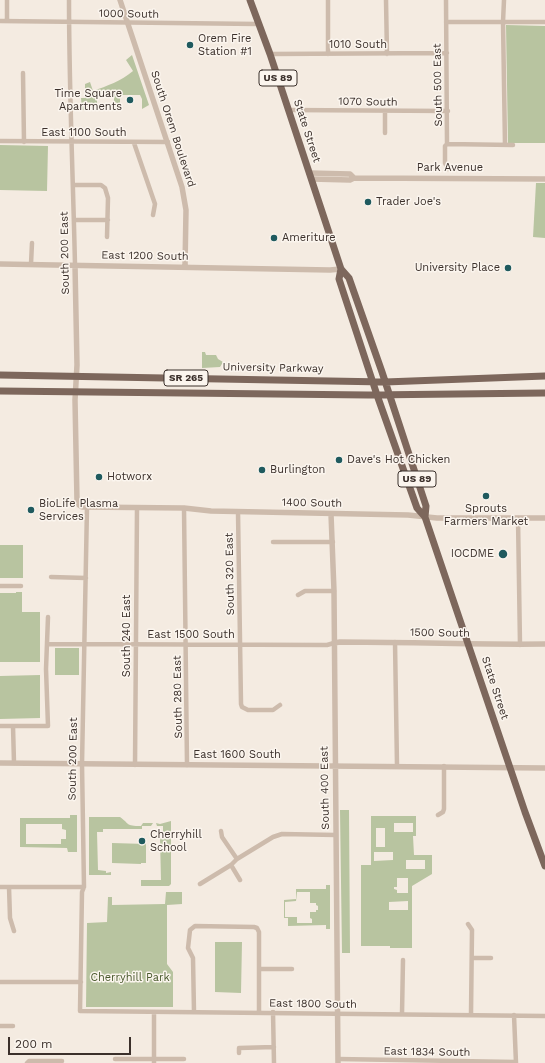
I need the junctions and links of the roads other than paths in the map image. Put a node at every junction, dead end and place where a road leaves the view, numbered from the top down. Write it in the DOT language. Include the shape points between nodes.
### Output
graph roads {
  1 [pos="7,0"];
  2 [pos="69,0"];
  3 [pos="120,0"];
  4 [pos="250,0"];
  5 [pos="328,0"];
  6 [pos="386,0"];
  7 [pos="446,0"];
  8 [pos="504,0"];
  9 [pos="0,21"];
  10 [pos="7,21"];
  11 [pos="69,22"];
  12 [pos="128,22"];
  13 [pos="446,22"];
  14 [pos="502,22"];
  15 [pos="545,22"];
  16 [pos="258,24"];
  17 [pos="447,53"];
  18 [pos="270,54"];
  19 [pos="328,54"];
  20 [pos="387,54"];
  21 [pos="23,73"];
  22 [pos="288,110"];
  23 [pos="385,111"];
  24 [pos="448,111"];
  25 [pos="384,133"];
  26 [pos="0,142"];
  27 [pos="24,142"];
  28 [pos="71,142"];
  29 [pos="168,142"];
  30 [pos="134,143"];
  31 [pos="447,144"];
  32 [pos="505,145"];
  33 [pos="513,145"];
  34 [pos="448,168"];
  35 [pos="310,176"];
  36 [pos="545,179"];
  37 [pos="72,185"];
  38 [pos="153,215"];
  39 [pos="74,220"];
  40 [pos="108,220"];
  41 [pos="107,237"];
  42 [pos="32,243"];
  43 [pos="0,264"];
  44 [pos="32,264"];
  45 [pos="75,265"];
  46 [pos="186,267"];
  47 [pos="341,269"];
  48 [pos="0,375"];
  49 [pos="77,376"];
  50 [pos="545,376"];
  51 [pos="373,381"];
  52 [pos="385,382"];
  53 [pos="0,391"];
  54 [pos="76,392"];
  55 [pos="545,393"];
  56 [pos="377,395"];
  57 [pos="389,395"];
  58 [pos="79,505"];
  59 [pos="87,507"];
  60 [pos="137,508"];
  61 [pos="184,508"];
  62 [pos="238,512"];
  63 [pos="331,514"];
  64 [pos="425,517"];
  65 [pos="518,518"];
  66 [pos="545,518"];
  67 [pos="273,542"];
  68 [pos="332,542"];
  69 [pos="51,578"];
  70 [pos="86,578"];
  71 [pos="0,586"];
  72 [pos="21,586"];
  73 [pos="334,591"];
  74 [pos="298,595"];
  75 [pos="48,617"];
  76 [pos="395,642"];
  77 [pos="135,643"];
  78 [pos="334,643"];
  79 [pos="48,644"];
  80 [pos="85,644"];
  81 [pos="186,644"];
  82 [pos="240,644"];
  83 [pos="468,644"];
  84 [pos="545,644"];
  85 [pos="520,645"];
  86 [pos="280,705"];
  87 [pos="0,726"];
  88 [pos="13,726"];
  89 [pos="0,763"];
  90 [pos="14,764"];
  91 [pos="82,764"];
  92 [pos="135,765"];
  93 [pos="188,765"];
  94 [pos="335,766"];
  95 [pos="397,766"];
  96 [pos="444,766"];
  97 [pos="510,768"];
  98 [pos="545,768"];
  99 [pos="438,815"];
  100 [pos="221,831"];
  101 [pos="336,835"];
  102 [pos="237,859"];
  103 [pos="230,865"];
  104 [pos="545,866"];
  105 [pos="240,880"];
  106 [pos="200,884"];
  107 [pos="0,887"];
  108 [pos="9,887"];
  109 [pos="84,887"];
  110 [pos="468,924"];
  111 [pos="14,931"];
  112 [pos="472,958"];
  113 [pos="491,958"];
  114 [pos="403,960"];
  115 [pos="259,969"];
  116 [pos="292,969"];
  117 [pos="0,982"];
  118 [pos="81,982"];
  119 [pos="80,1011"];
  120 [pos="154,1012"];
  121 [pos="194,1012"];
  122 [pos="259,1012"];
  123 [pos="273,1012"];
  124 [pos="337,1014"];
  125 [pos="402,1014"];
  126 [pos="471,1014"];
  127 [pos="514,1015"];
  128 [pos="545,1016"];
  129 [pos="0,1026"];
  130 [pos="12,1026"];
  131 [pos="274,1047"];
  132 [pos="239,1053"];
  133 [pos="116,1059"];
  134 [pos="184,1059"];
  135 [pos="62,1061"];
  136 [pos="154,1061"];
  137 [pos="338,1061"];
  138 [pos="27,1063"];
  139 [pos="274,1063"];
  140 [pos="516,1063"];
  1 -- 10 [label="street"];
  2 -- 11 [label="street, South 200 East"];
  3 -- 12 [label="street, South Orem Boulevard"];
  4 -- 16 [label="main road, State Street / US 89"];
  5 -- 19 [label="street"];
  6 -- 20 [label="street"];
  7 -- 13 [label="street, South 500 East"];
  8 -- 14 [label="street"];
  9 -- 10 [label="street, 1000 South"];
  10 -- 11 [label="street, 1000 South"];
  11 -- 12 [label="street, 1000 South"];
  11 -- 28 [label="street, South 200 East"];
  12 -- 16 [label="street, 1000 South"];
  12 -- 29 [label="street, South Orem Boulevard"];
  13 -- 14 [label="street"];
  13 -- 17 [label="street, South 500 East"];
  14 -- 15 [label="street"];
  14 -- 32 [label="street"];
  16 -- 18 [label="main road, State Street / US 89"];
  17 -- 20 [label="street, 1010 South"];
  17 -- 24 [label="street, South 500 East"];
  18 -- 19 [label="street, 1010 South"];
  18 -- 22 [label="main road, State Street / US 89"];
  19 -- 20 [label="street, 1010 South"];
  21 -- 27 [label="street"];
  22 -- 23 [label="street, 1070 South"];
  22 -- 35 [label="main road, State Street / US 89"];
  23 -- 24 [label="street, 1070 South"];
  23 -- 25 [label="street"];
  24 -- 31 [label="street, South 500 East"];
  26 -- 27 [label="street, East 1100 South"];
  27 -- 28 [label="street, East 1100 South"];
  28 -- 30 [label="street, East 1100 South"];
  28 -- 37 [label="street, South 200 East"];
  29 -- 30 [label="street, East 1100 South"];
  29 -- 46 [label="street, South Orem Boulevard" via="182,187 186,210"];
  30 -- 38 [label="street" via="155,204"];
  31 -- 32 [label="street"];
  31 -- 34 [label="street, South 500 East" via="445,164"];
  32 -- 33 [label="street"];
  35 -- 36 [label="street, Park Avenue" via="350,174 354,178"];
  35 -- 47 [label="main road, State Street / US 89"];
  37 -- 39 [label="street, South 200 East"];
  37 -- 40 [label="street" via="101,185 106,188"];
  39 -- 40 [label="street"];
  39 -- 45 [label="street, South 200 East"];
  40 -- 41 [label="street"];
  42 -- 44 [label="street"];
  43 -- 44 [label="street, East 1200 South"];
  44 -- 45 [label="street, East 1200 South"];
  45 -- 46 [label="street, East 1200 South"];
  45 -- 49 [label="street, South 200 East"];
  46 -- 47 [label="street, East 1200 South"];
  47 -- 51 [label="main road, State Street / US 89" via="339,279"];
  47 -- 52 [label="main road, State Street / US 89" via="349,278"];
  48 -- 49 [label="main road, University Parkway / SR 265"];
  49 -- 51 [label="main road, University Parkway / SR 265"];
  49 -- 54 [label="street, South 200 East"];
  50 -- 52 [label="main road, University Parkway / SR 265"];
  51 -- 52 [label="main road, University Parkway / SR 265"];
  51 -- 56 [label="main road, State Street / US 89"];
  52 -- 57 [label="main road, State Street / US 89"];
  53 -- 54 [label="main road, SR 265"];
  54 -- 56 [label="main road, SR 265"];
  54 -- 58 [label="street, South 200 East"];
  55 -- 57 [label="main road, SR 265"];
  56 -- 57 [label="main road, SR 265"];
  56 -- 64 [label="main road, State Street / US 89" via="417,508"];
  57 -- 64 [label="main road, State Street / US 89" via="426,506"];
  58 -- 59 [label="street, 1400 South"];
  59 -- 60 [label="street, 1400 South"];
  59 -- 70 [label="street, South 200 East"];
  60 -- 61 [label="street, 1400 South"];
  60 -- 77 [label="street, South 240 East"];
  61 -- 62 [label="street, 1400 South"];
  61 -- 81 [label="street, South 280 East"];
  62 -- 63 [label="street, 1400 South"];
  62 -- 82 [label="street, South 320 East"];
  63 -- 64 [label="street, 1400 South"];
  63 -- 68 [label="street, South 400 East"];
  64 -- 65 [label="street, 1400 South"];
  64 -- 83 [label="main road, State Street / US 89"];
  65 -- 66 [label="street, 1400 South"];
  65 -- 85 [label="street"];
  67 -- 68 [label="street"];
  68 -- 73 [label="street, South 400 East"];
  69 -- 70 [label="street"];
  70 -- 80 [label="street, South 200 East"];
  71 -- 72 [label="street"];
  73 -- 74 [label="street" via="305,591"];
  73 -- 78 [label="street, South 400 East"];
  75 -- 79 [label="street"];
  76 -- 78 [label="street, 1500 South"];
  76 -- 83 [label="street, 1500 South"];
  76 -- 95 [label="street"];
  77 -- 80 [label="street, East 1500 South"];
  77 -- 81 [label="street, East 1500 South"];
  77 -- 92 [label="street, South 240 East"];
  78 -- 82 [label="street, East 1500 South"];
  78 -- 94 [label="street, South 400 East"];
  79 -- 80 [label="street, East 1500 South"];
  79 -- 88 [label="street" via="48,726"];
  80 -- 91 [label="street, South 200 East"];
  81 -- 82 [label="street, East 1500 South"];
  81 -- 93 [label="street, South 280 East"];
  82 -- 86 [label="street, South 320 East" via="242,707 248,710 273,710"];
  83 -- 85 [label="street, 1500 South"];
  83 -- 97 [label="main road, State Street / US 89"];
  84 -- 85 [label="street, 1500 South"];
  87 -- 88 [label="street"];
  88 -- 90 [label="street"];
  89 -- 90 [label="street, East 1600 South"];
  90 -- 91 [label="street, East 1600 South"];
  91 -- 92 [label="street, East 1600 South"];
  91 -- 109 [label="street, South 200 East"];
  92 -- 93 [label="street, East 1600 South"];
  93 -- 94 [label="street, East 1600 South"];
  94 -- 95 [label="street, East 1600 South"];
  94 -- 101 [label="street, South 400 East"];
  95 -- 96 [label="street, East 1600 South"];
  96 -- 97 [label="street, East 1600 South"];
  96 -- 99 [label="street" via="444,809"];
  97 -- 98 [label="street, East 1600 South"];
  97 -- 104 [label="main road, State Street / US 89"];
  100 -- 102 [label="street" via="222,837"];
  101 -- 102 [label="street" via="282,834"];
  101 -- 124 [label="street, South 400 East"];
  102 -- 103 [label="street"];
  103 -- 105 [label="street"];
  103 -- 106 [label="street"];
  107 -- 108 [label="street"];
  108 -- 109 [label="street"];
  108 -- 111 [label="street" via="10,918"];
  109 -- 118 [label="street, South 200 East"];
  110 -- 112 [label="street" via="472,930"];
  112 -- 113 [label="street"];
  112 -- 126 [label="street"];
  114 -- 125 [label="street"];
  115 -- 116 [label="street"];
  115 -- 121 [label="street" via="257,928 191,928 188,948 193,958"];
  115 -- 122 [label="street"];
  117 -- 118 [label="street"];
  118 -- 119 [label="street, South 200 East"];
  119 -- 120 [label="street, East 1800 South"];
  120 -- 121 [label="street, East 1800 South"];
  120 -- 136 [label="street"];
  121 -- 122 [label="street, East 1800 South"];
  122 -- 123 [label="street, East 1800 South"];
  123 -- 124 [label="street, East 1800 South"];
  123 -- 131 [label="street"];
  124 -- 125 [label="street, East 1800 South"];
  124 -- 137 [label="street, South 400 East"];
  125 -- 126 [label="street, East 1800 South"];
  126 -- 127 [label="street, East 1800 South"];
  127 -- 128 [label="street, East 1800 South"];
  127 -- 140 [label="street"];
  129 -- 130 [label="street"];
  131 -- 132 [label="street" via="239,1048"];
  131 -- 139 [label="street"];
  133 -- 136 [label="street"];
  134 -- 136 [label="street"];
  135 -- 138 [label="street"];
  137 -- 140 [label="street, East 1834 South"];
}
